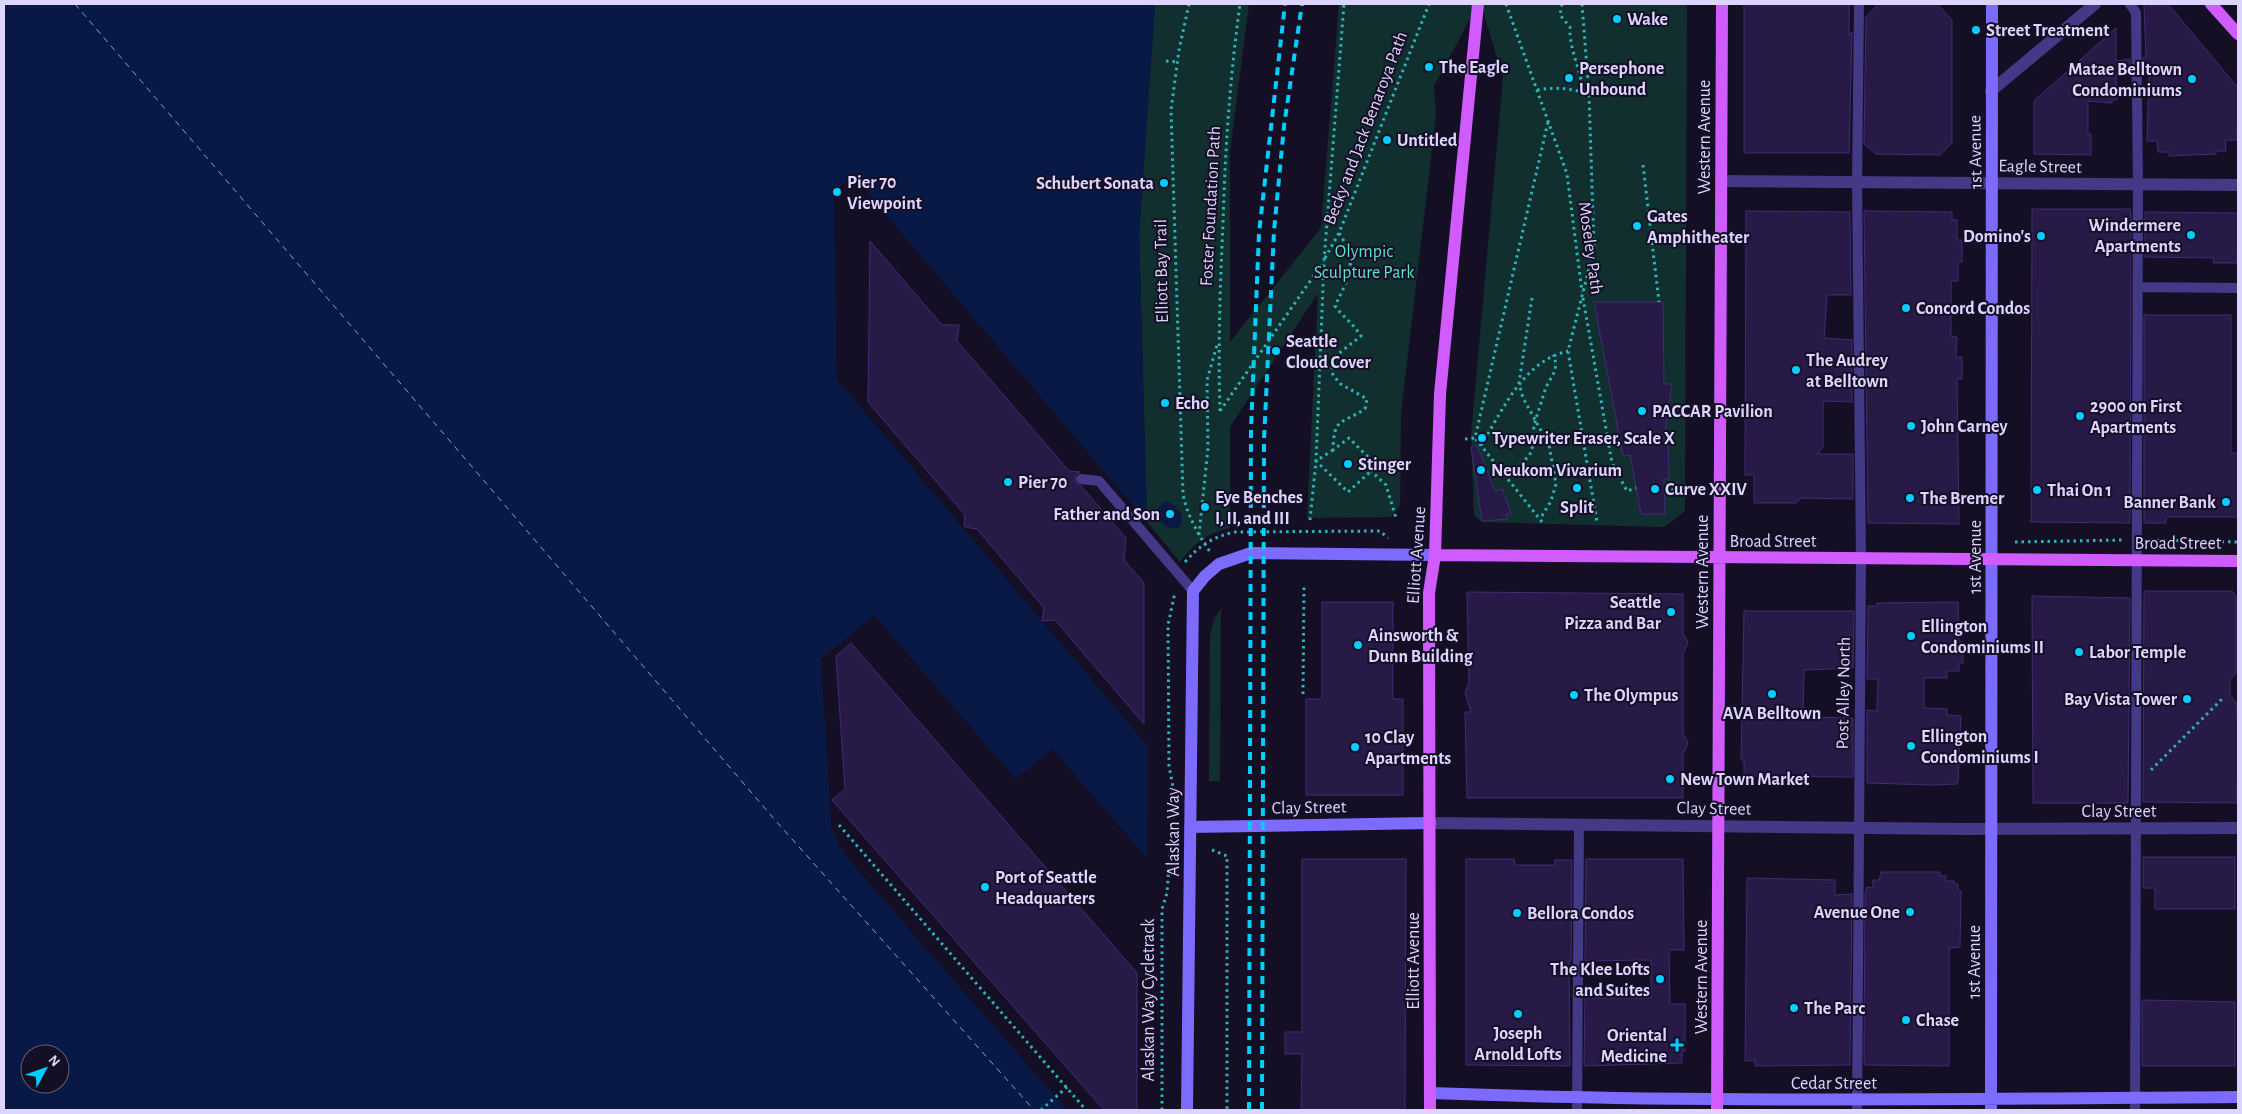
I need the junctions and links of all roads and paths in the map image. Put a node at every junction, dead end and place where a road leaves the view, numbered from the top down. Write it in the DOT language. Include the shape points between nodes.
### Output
graph roads {
  1 [pos="1189,4"];
  2 [pos="1240,4"];
  3 [pos="1344,4"];
  4 [pos="1429,4"];
  5 [pos="1478,4"];
  6 [pos="1506,4"];
  7 [pos="1562,4"];
  8 [pos="1582,4"];
  9 [pos="1722,4"];
  10 [pos="1859,4"];
  11 [pos="1992,4"];
  12 [pos="2094,4"];
  13 [pos="2130,4"];
  14 [pos="2211,4"];
  15 [pos="2238,34"];
  16 [pos="1166,61"];
  17 [pos="1177,62"];
  18 [pos="1536,90"];
  19 [pos="1992,91"];
  20 [pos="1583,92"];
  21 [pos="1589,94"];
  22 [pos="1548,121"];
  23 [pos="1643,165"];
  24 [pos="1721,181"];
  25 [pos="1857,182"];
  26 [pos="1993,183"];
  27 [pos="2138,185"];
  28 [pos="2238,186"];
  29 [pos="1340,233"];
  30 [pos="1324,261"];
  31 [pos="2138,287"];
  32 [pos="2238,288"];
  33 [pos="1582,295"];
  34 [pos="1532,298"];
  35 [pos="1659,302"];
  36 [pos="1218,342"];
  37 [pos="1568,351"];
  38 [pos="1553,354"];
  39 [pos="1519,383"];
  40 [pos="1220,410"];
  41 [pos="1536,420"];
  42 [pos="1475,438"];
  43 [pos="1465,439"];
  44 [pos="1480,445"];
  45 [pos="1334,450"];
  46 [pos="1316,461"];
  47 [pos="1370,471"];
  48 [pos="1506,477"];
  49 [pos="1081,479"];
  50 [pos="1636,488"];
  51 [pos="1665,490"];
  52 [pos="1689,490"];
  53 [pos="1396,518"];
  54 [pos="1310,520"];
  55 [pos="1598,522"];
  56 [pos="1199,536"];
  57 [pos="2137,540"];
  58 [pos="1993,542"];
  59 [pos="2238,542"];
  60 [pos="1205,543"];
  61 [pos="1404,555"];
  62 [pos="1435,555"];
  63 [pos="1719,558"];
  64 [pos="1861,559"];
  65 [pos="1992,560"];
  66 [pos="2137,560"];
  67 [pos="2238,561"];
  68 [pos="1179,575"];
  69 [pos="1304,586"];
  70 [pos="1193,591"];
  71 [pos="1303,694"];
  72 [pos="2224,697"];
  73 [pos="2150,771"];
  74 [pos="1174,794"];
  75 [pos="1173,804"];
  76 [pos="1430,823"];
  77 [pos="1579,824"];
  78 [pos="839,825"];
  79 [pos="1719,826"];
  80 [pos="1190,827"];
  81 [pos="1857,828"];
  82 [pos="2135,828"];
  83 [pos="2238,828"];
  84 [pos="1992,829"];
  85 [pos="1212,850"];
  86 [pos="1067,1088"];
  87 [pos="1430,1093"];
  88 [pos="2238,1097"];
  89 [pos="2135,1104"];
  90 [pos="1577,1105"];
  91 [pos="1857,1105"];
  92 [pos="1991,1105"];
  93 [pos="1718,1106"];
  94 [pos="1041,1110"];
  95 [pos="1086,1110"];
  96 [pos="1162,1110"];
  97 [pos="1188,1110"];
  98 [pos="1227,1110"];
  99 [pos="1430,1110"];
  1 -- 17 [label="path, Elliott Bay Trail"];
  2 -- 36 [label="path, Foster Foundation Path" via="1230,73"];
  3 -- 30 [label="path"];
  4 -- 29 [label="path, Becky and Jack Benaroya Path"];
  5 -- 62 [label="main road, Elliott Avenue" via="1440,394"];
  6 -- 18 [label="path, Moseley Path"];
  7 -- 20 [label="path" via="1560,15 1570,28 1569,44"];
  8 -- 21 [label="path"];
  9 -- 24 [label="main road, Western Avenue"];
  10 -- 25 [label="lane, Post Alley North"];
  11 -- 19 [label="main road, 1st Avenue"];
  12 -- 19 [label="street"];
  13 -- 27 [label="lane" via="2136,13"];
  14 -- 15 [label="main road"];
  16 -- 17 [label="path"];
  17 -- 56 [label="path, Elliott Bay Trail" via="1171,110 1183,494"];
  18 -- 20 [label="path" via="1559,87"];
  18 -- 22 [label="path, Moseley Path"];
  19 -- 26 [label="main road, 1st Avenue"];
  20 -- 21 [label="path"];
  21 -- 33 [label="path" via="1594,249"];
  22 -- 33 [label="path, Moseley Path" via="1567,174"];
  22 -- 42 [label="path"];
  23 -- 35 [label="path"];
  24 -- 25 [label="street, Eagle Street"];
  24 -- 63 [label="main road, Western Avenue"];
  25 -- 26 [label="street, Eagle Street"];
  25 -- 64 [label="lane, Post Alley North"];
  26 -- 27 [label="street, Eagle Street"];
  26 -- 58 [label="main road, 1st Avenue"];
  27 -- 28 [label="street, Eagle Street"];
  27 -- 31 [label="lane"];
  29 -- 30 [label="path, Becky and Jack Benaroya Path"];
  29 -- 45 [label="path" via="1352,261 1351,273 1335,306 1361,336 1333,358 1332,373 1339,383 1367,399 1365,409 1341,420 1334,430"];
  30 -- 40 [label="path, Becky and Jack Benaroya Path, bridge"];
  30 -- 46 [label="path"];
  31 -- 32 [label="lane"];
  31 -- 57 [label="lane"];
  33 -- 37 [label="path"];
  33 -- 50 [label="path, Moseley Path" via="1612,463 1627,491"];
  34 -- 39 [label="path"];
  36 -- 40 [label="path, Foster Foundation Path"];
  36 -- 56 [label="path" via="1207,380 1208,448"];
  37 -- 38 [label="path"];
  37 -- 55 [label="path"];
  38 -- 39 [label="path"];
  38 -- 41 [label="path" via="1555,370"];
  39 -- 41 [label="path" via="1523,398"];
  39 -- 44 [label="path"];
  41 -- 48 [label="path" via="1529,456"];
  41 -- 48 [label="path" via="1548,445 1556,484 1541,521"];
  42 -- 43 [label="path"];
  42 -- 44 [label="path"];
  44 -- 48 [label="path"];
  45 -- 46 [label="path"];
  45 -- 47 [label="path" via="1349,438 1375,464"];
  46 -- 47 [label="path" via="1348,492"];
  46 -- 54 [label="path"];
  47 -- 53 [label="path" via="1386,485"];
  49 -- 68 [label="lane" via="1099,481"];
  51 -- 52 [label="path"];
  56 -- 60 [label="path, Elliott Bay Trail"];
  57 -- 58 [label="path"];
  57 -- 59 [label="path"];
  57 -- 66 [label="lane"];
  58 -- 65 [label="main road, 1st Avenue"];
  60 -- 61 [label="path" via="1220,534 1236,532 1380,531"];
  60 -- 68 [label="path" via="1184,564"];
  61 -- 62 [label="main road, Broad Street"];
  61 -- 70 [label="main road, Broad Street" via="1251,553 1219,564"];
  62 -- 63 [label="main road, Broad Street"];
  62 -- 76 [label="main road, Elliott Avenue" via="1429,594"];
  63 -- 64 [label="main road, Broad Street"];
  63 -- 79 [label="main road, Western Avenue"];
  64 -- 65 [label="main road, Broad Street"];
  64 -- 81 [label="lane, Post Alley North"];
  65 -- 66 [label="main road, Broad Street"];
  65 -- 84 [label="main road, 1st Avenue"];
  66 -- 67 [label="main road, Broad Street"];
  66 -- 82 [label="lane"];
  68 -- 70 [label="lane"];
  68 -- 74 [label="path" via="1168,626 1169,766"];
  69 -- 71 [label="path"];
  70 -- 80 [label="main road, Alaskan Way"];
  72 -- 73 [label="path"];
  75 -- 96 [label="path, Alaskan Way Cycletrack" via="1168,893 1162,909"];
  76 -- 77 [label="street, Clay Street"];
  76 -- 80 [label="main road, Clay Street"];
  76 -- 87 [label="main road, Elliott Avenue"];
  77 -- 79 [label="street, Clay Street"];
  77 -- 90 [label="lane"];
  78 -- 86 [label="path"];
  79 -- 81 [label="street, Clay Street"];
  79 -- 93 [label="main road, Western Avenue"];
  80 -- 97 [label="main road, Alaskan Way"];
  81 -- 84 [label="street, Clay Street"];
  81 -- 91 [label="lane, Post Alley North"];
  82 -- 83 [label="street, Clay Street"];
  82 -- 84 [label="street, Clay Street"];
  82 -- 89 [label="lane"];
  84 -- 92 [label="main road, 1st Avenue"];
  85 -- 98 [label="path" via="1227,856"];
  86 -- 94 [label="path"];
  86 -- 95 [label="path"];
  87 -- 90 [label="main road, Cedar Street"];
  87 -- 99 [label="main road, Elliott Avenue"];
  88 -- 89 [label="main road, Cedar Street"];
  89 -- 92 [label="main road, Cedar Street"];
  90 -- 93 [label="main road, Cedar Street"];
  91 -- 92 [label="main road, Cedar Street"];
  91 -- 93 [label="main road, Cedar Street"];
}
